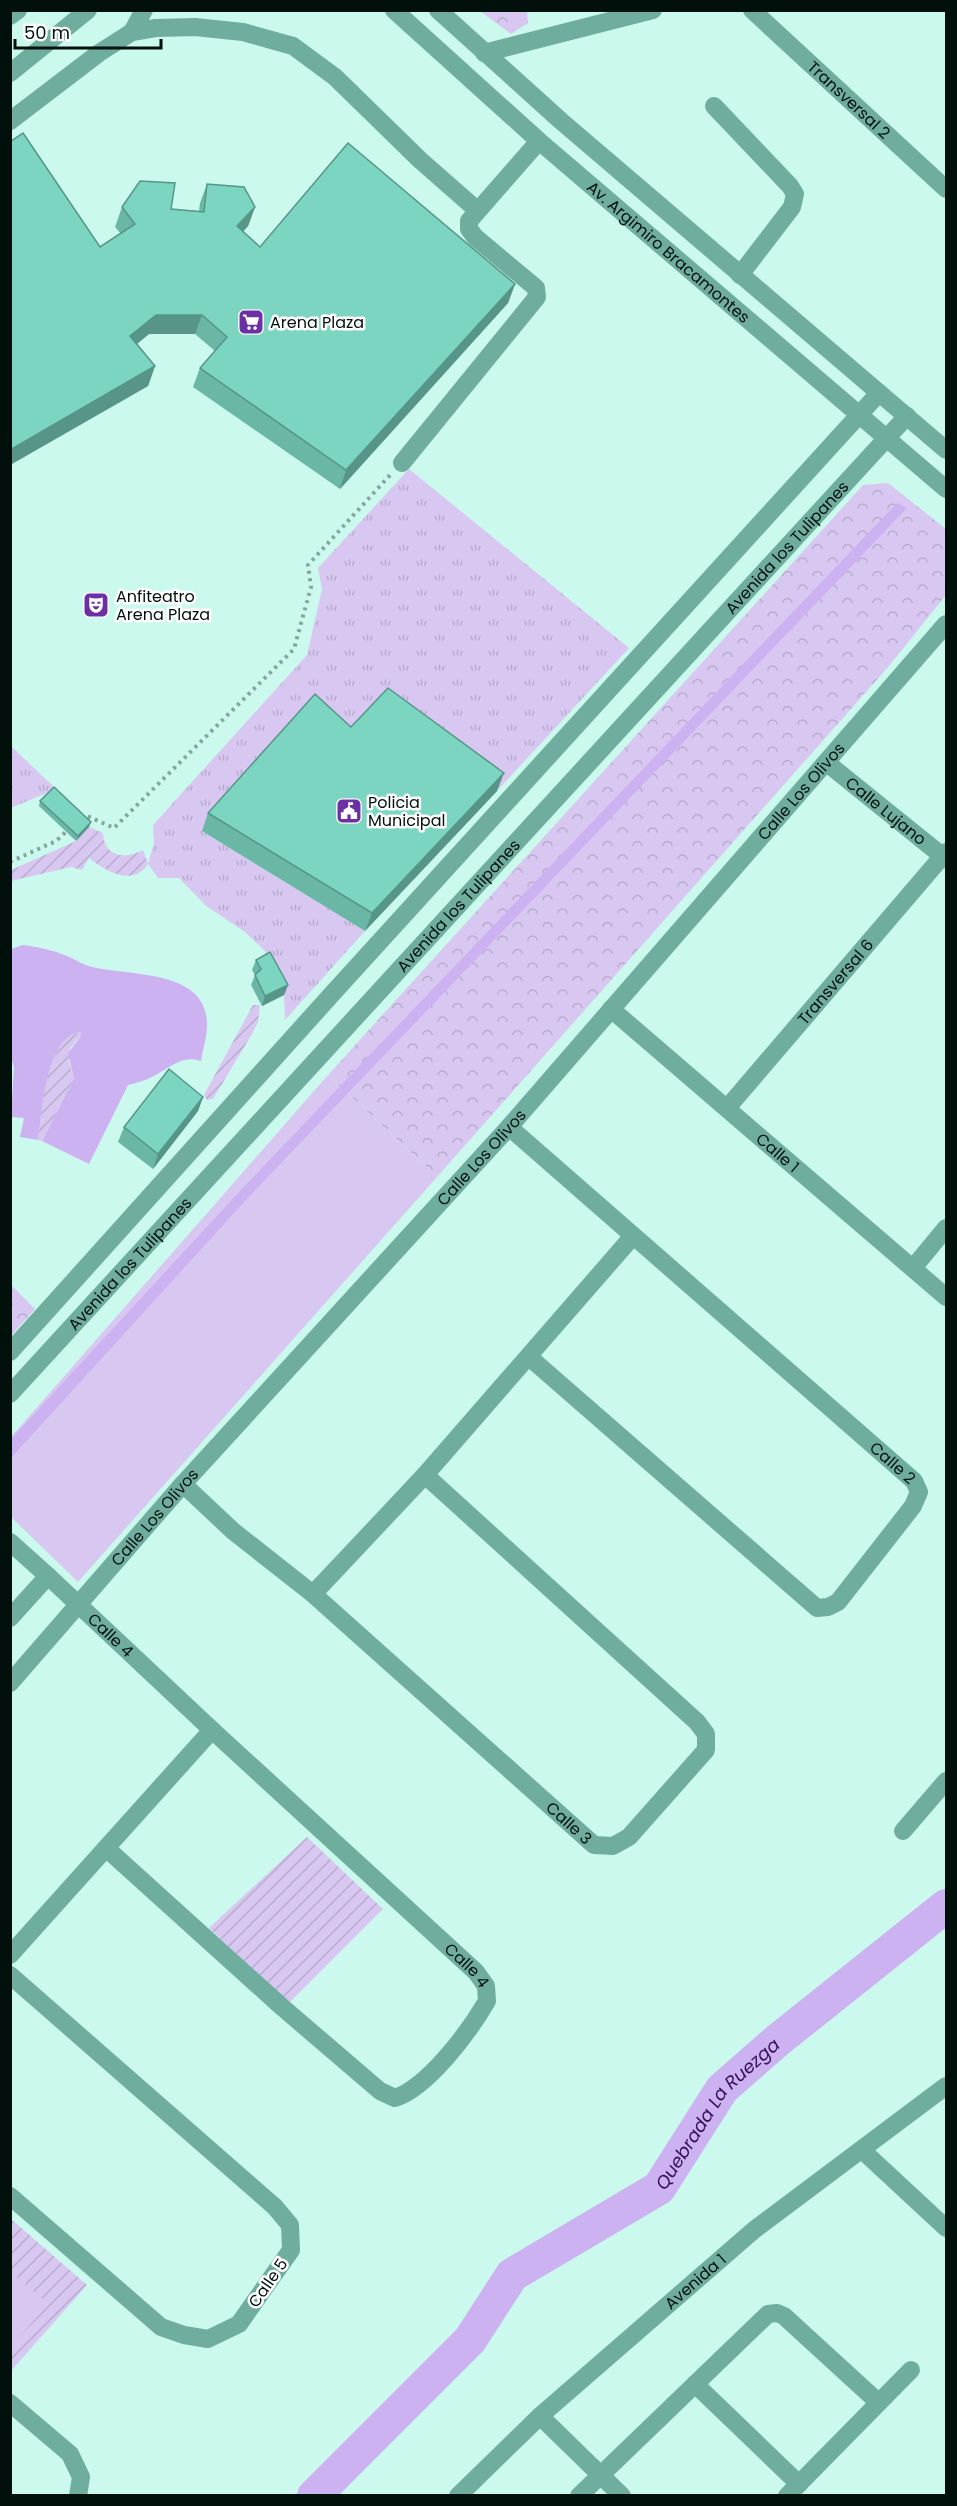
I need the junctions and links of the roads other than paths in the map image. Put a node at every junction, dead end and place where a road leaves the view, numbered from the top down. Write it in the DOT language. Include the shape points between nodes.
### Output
graph roads {
  1 [pos="18,10"];
  2 [pos="88,10"];
  3 [pos="144,10"];
  4 [pos="394,10"];
  5 [pos="438,10"];
  6 [pos="653,10"];
  7 [pos="752,10"];
  8 [pos="10,16"];
  9 [pos="132,32"];
  10 [pos="484,53"];
  11 [pos="10,74"];
  12 [pos="714,106"];
  13 [pos="10,122"];
  14 [pos="539,141"];
  15 [pos="946,189"];
  16 [pos="477,210"];
  17 [pos="740,275"];
  18 [pos="879,393"];
  19 [pos="859,414"];
  20 [pos="907,416"];
  21 [pos="886,438"];
  22 [pos="946,450"];
  23 [pos="402,463"];
  24 [pos="946,489"];
  25 [pos="946,624"];
  26 [pos="827,763"];
  27 [pos="945,855"];
  28 [pos="411,907"];
  29 [pos="435,929"];
  30 [pos="611,1009"];
  31 [pos="728,1107"];
  32 [pos="509,1127"];
  33 [pos="946,1228"];
  34 [pos="633,1236"];
  35 [pos="913,1268"];
  36 [pos="946,1297"];
  37 [pos="10,1352"];
  38 [pos="530,1358"];
  39 [pos="10,1394"];
  40 [pos="425,1475"];
  41 [pos="183,1484"];
  42 [pos="10,1542"];
  43 [pos="48,1576"];
  44 [pos="313,1594"];
  45 [pos="80,1604"];
  46 [pos="10,1618"];
  47 [pos="10,1683"];
  48 [pos="212,1730"];
  49 [pos="946,1781"];
  50 [pos="903,1831"];
  51 [pos="106,1848"];
  52 [pos="10,1955"];
  53 [pos="10,1975"];
  54 [pos="946,2086"];
  55 [pos="863,2151"];
  56 [pos="10,2196"];
  57 [pos="946,2228"];
  58 [pos="911,2370"];
  59 [pos="695,2384"];
  60 [pos="878,2402"];
  61 [pos="10,2403"];
  62 [pos="540,2416"];
  63 [pos="600,2476"];
  64 [pos="793,2490"];
  65 [pos="78,2496"];
  66 [pos="458,2496"];
  67 [pos="579,2496"];
  68 [pos="622,2496"];
  1 -- 8 [label="street"];
  2 -- 11 [label="street"];
  3 -- 9 [label="street"];
  4 -- 14 [label="street, Av. Argimiro Bracamontes"];
  5 -- 10 [label="street"];
  6 -- 10 [label="street"];
  7 -- 15 [label="street, Transversal 2"];
  9 -- 13 [label="street"];
  9 -- 16 [label="street" via="185,27 243,32 293,46 335,77"];
  10 -- 17 [label="street"];
  12 -- 17 [label="street" via="795,194 792,207"];
  14 -- 16 [label="street"];
  14 -- 19 [label="street, Av. Argimiro Bracamontes"];
  16 -- 23 [label="street" via="469,221 470,229 536,288 537,297"];
  17 -- 18 [label="street"];
  18 -- 19 [label="street, Avenida los Tulipanes"];
  18 -- 20 [label="street"];
  19 -- 21 [label="street, Av. Argimiro Bracamontes"];
  19 -- 28 [label="street, Avenida los Tulipanes"];
  20 -- 21 [label="street, Avenida los Tulipanes"];
  20 -- 22 [label="street"];
  21 -- 24 [label="street, Av. Argimiro Bracamontes"];
  21 -- 29 [label="street, Avenida los Tulipanes"];
  25 -- 26 [label="street, Calle Los Olivos"];
  26 -- 27 [label="street, Calle Lujano"];
  26 -- 30 [label="street, Calle Los Olivos"];
  27 -- 31 [label="street, Transversal 6"];
  28 -- 29 [label="street"];
  28 -- 37 [label="street, Avenida los Tulipanes"];
  29 -- 39 [label="street, Avenida los Tulipanes"];
  30 -- 31 [label="street, Calle 1"];
  30 -- 32 [label="street, Calle Los Olivos"];
  31 -- 35 [label="street, Calle 1"];
  32 -- 34 [label="street, Calle 2"];
  32 -- 41 [label="street, Calle Los Olivos"];
  33 -- 35 [label="street"];
  34 -- 38 [label="street"];
  34 -- 38 [label="street, Calle 2" via="914,1481 920,1492 913,1506 838,1602 817,1608"];
  35 -- 36 [label="street, Calle 1"];
  38 -- 40 [label="street"];
  40 -- 44 [label="street"];
  40 -- 44 [label="street, Calle 3" via="706,1734 706,1750 629,1837 613,1846 594,1845"];
  41 -- 44 [label="street, Calle 3" via="233,1531"];
  41 -- 45 [label="street, Calle Los Olivos"];
  42 -- 43 [label="street, Calle 4"];
  43 -- 45 [label="street, Calle 4"];
  43 -- 46 [label="street"];
  45 -- 47 [label="street, Calle Los Olivos"];
  45 -- 48 [label="street, Calle 4"];
  48 -- 51 [label="street"];
  48 -- 51 [label="street, Calle 4" via="476,1972 486,1986 488,2001 425,2081 409,2094 395,2098 380,2091"];
  49 -- 50 [label="street"];
  51 -- 52 [label="street"];
  53 -- 56 [label="street, Calle 5" via="275,2207 290,2226 291,2250 238,2324 208,2339 184,2335 161,2327"];
  54 -- 55 [label="street, Avenida 1"];
  55 -- 57 [label="street"];
  55 -- 62 [label="street, Avenida 1" via="754,2230"];
  58 -- 60 [label="street"];
  59 -- 60 [label="street" via="768,2314 777,2313"];
  59 -- 63 [label="street"];
  59 -- 64 [label="street"];
  60 -- 64 [label="street"];
  61 -- 65 [label="street" via="70,2454 81,2477"];
  62 -- 63 [label="street"];
  62 -- 66 [label="street, Avenida 1"];
  63 -- 67 [label="street"];
  63 -- 68 [label="street"];
}
